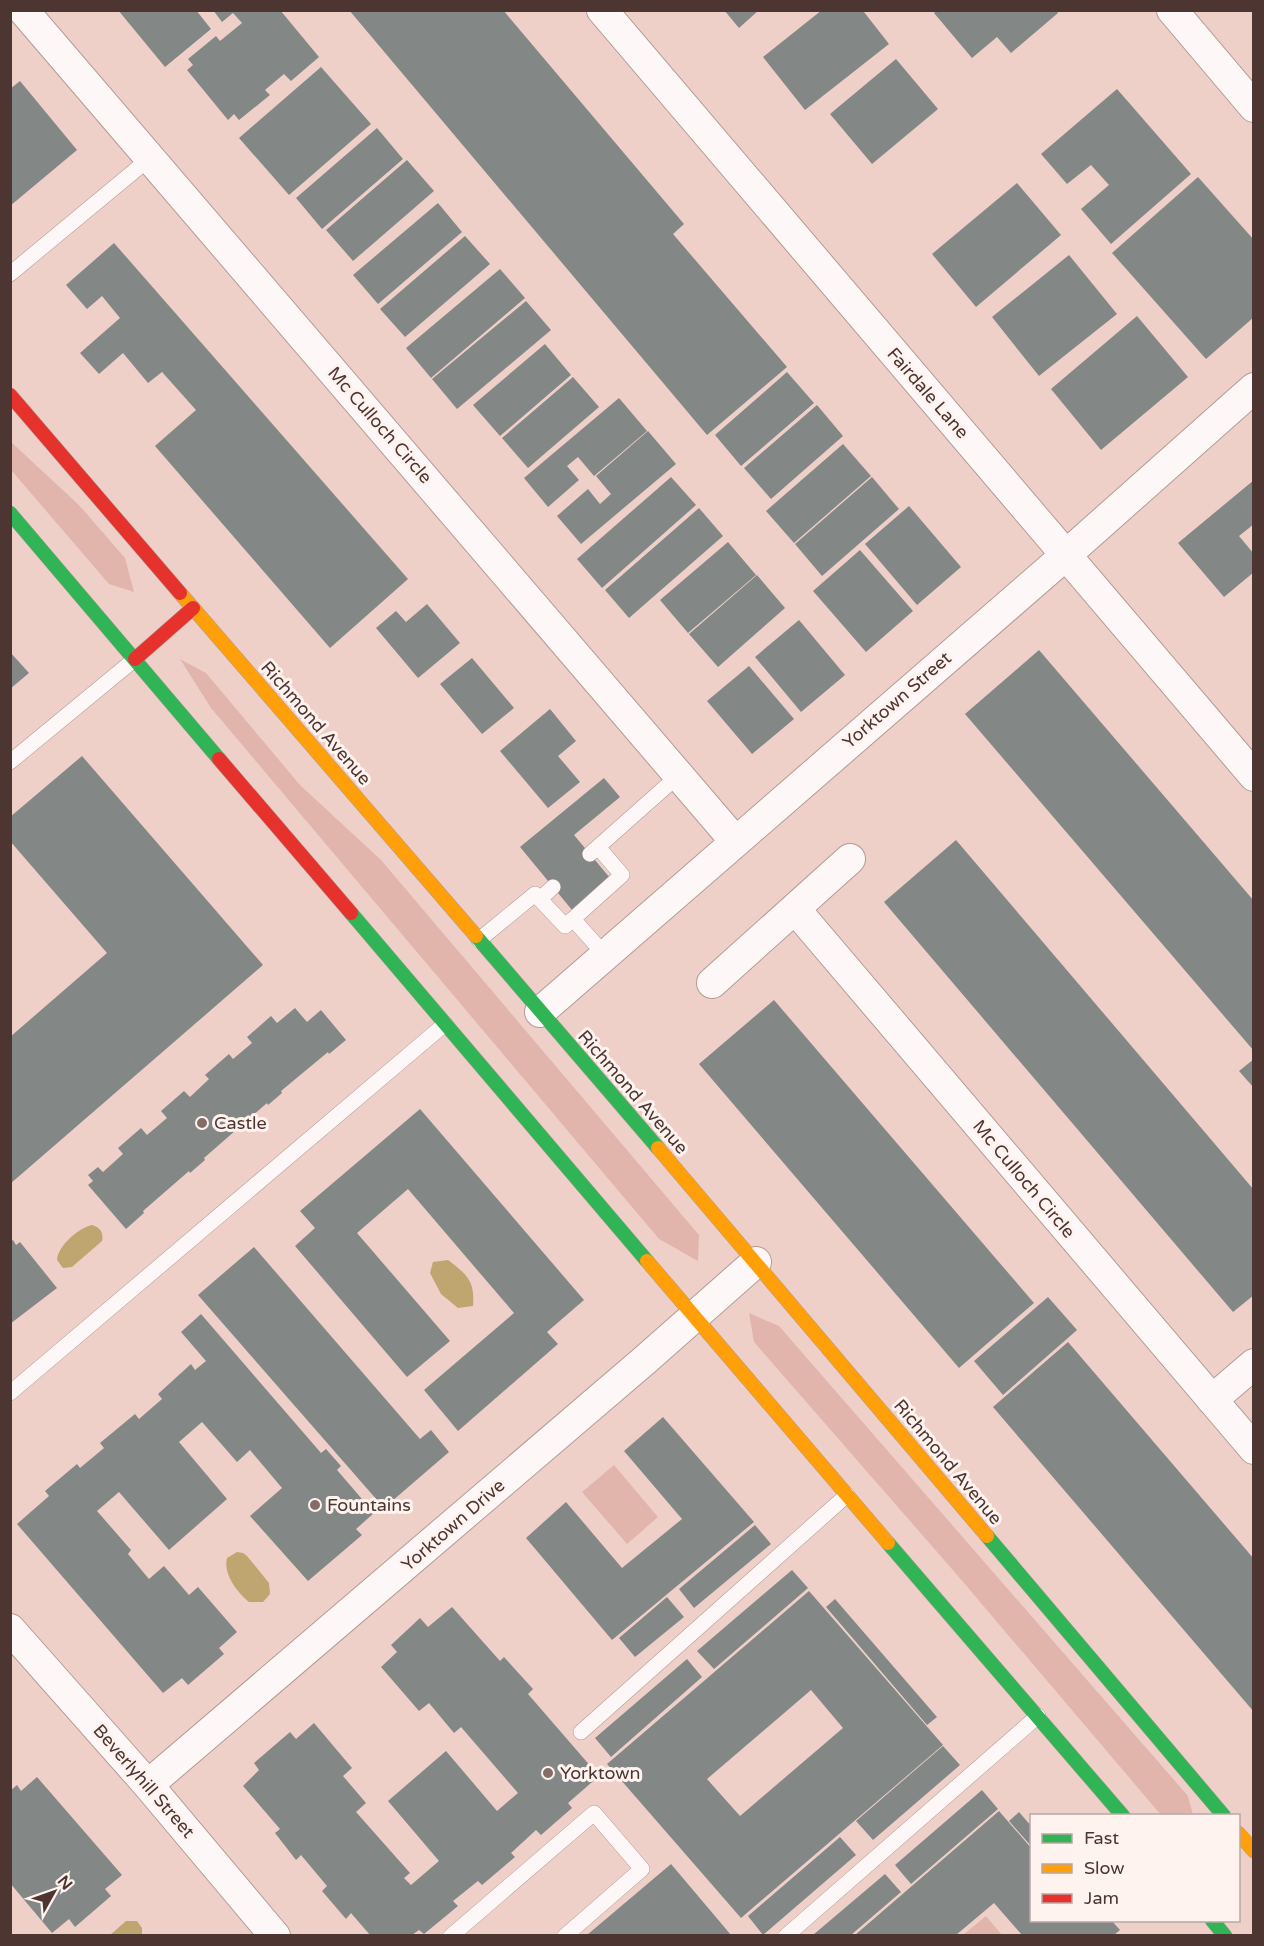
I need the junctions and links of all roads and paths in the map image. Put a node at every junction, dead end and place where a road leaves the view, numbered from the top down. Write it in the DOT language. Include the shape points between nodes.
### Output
graph roads {
  1 [pos="602,10"];
  2 [pos="1172,10"];
  3 [pos="21,14"];
  4 [pos="1254,107"];
  5 [pos="150,158"];
  6 [pos="10,274"];
  7 [pos="1254,388"];
  8 [pos="10,395"];
  9 [pos="10,513"];
  10 [pos="1066,555"];
  11 [pos="194,608"];
  12 [pos="135,659"];
  13 [pos="10,762"];
  14 [pos="679,776"];
  15 [pos="1254,776"];
  16 [pos="735,842"];
  17 [pos="850,859"];
  18 [pos="553,887"];
  19 [pos="540,899"];
  20 [pos="795,909"];
  21 [pos="573,919"];
  22 [pos="479,940"];
  23 [pos="605,955"];
  24 [pos="712,983"];
  25 [pos="540,1012"];
  26 [pos="445,1024"];
  27 [pos="756,1263"];
  28 [pos="694,1317"];
  29 [pos="1254,1364"];
  30 [pos="10,1393"];
  31 [pos="1212,1400"];
  32 [pos="1254,1449"];
  33 [pos="847,1495"];
  34 [pos="10,1629"];
  35 [pos="1038,1716"];
  36 [pos="581,1732"];
  37 [pos="148,1785"];
  38 [pos="1122,1814"];
  39 [pos="1223,1814"];
  40 [pos="1240,1834"];
  41 [pos="1252,1849"];
  42 [pos="1211,1922"];
  43 [pos="1213,1922"];
  44 [pos="275,1935"];
  45 [pos="451,1935"];
  46 [pos="564,1935"];
  47 [pos="786,1935"];
  48 [pos="1203,1935"];
  49 [pos="1225,1935"];
  1 -- 10 [label="street, Fairdale Lane"];
  2 -- 4 [label="street"];
  3 -- 5 [label="street, Mc Culloch Circle"];
  5 -- 6 [label="lane"];
  5 -- 14 [label="street, Mc Culloch Circle"];
  7 -- 10 [label="street, Yorktown Street"];
  8 -- 11 [label="main road, Richmond Avenue"];
  9 -- 12 [label="main road"];
  10 -- 15 [label="street, Fairdale Lane"];
  10 -- 16 [label="street, Yorktown Street"];
  11 -- 12 [label="main road"];
  11 -- 22 [label="main road, Richmond Avenue"];
  12 -- 13 [label="lane"];
  12 -- 26 [label="main road"];
  14 -- 16 [label="street, Mc Culloch Circle"];
  14 -- 21 [label="lane" via="594,851 622,875"];
  16 -- 23 [label="street, Yorktown Street"];
  17 -- 20 [label="street"];
  18 -- 19 [label="lane"];
  19 -- 21 [label="lane" via="565,926"];
  19 -- 22 [label="lane" via="535,894"];
  20 -- 24 [label="street"];
  20 -- 31 [label="street, Mc Culloch Circle"];
  21 -- 23 [label="lane"];
  22 -- 25 [label="main road, Richmond Avenue"];
  23 -- 25 [label="street, Yorktown Street"];
  25 -- 27 [label="main road, Richmond Avenue"];
  26 -- 28 [label="main road"];
  26 -- 30 [label="lane"];
  27 -- 28 [label="street, Yorktown Drive"];
  27 -- 39 [label="main road, Richmond Avenue"];
  28 -- 33 [label="main road"];
  28 -- 37 [label="street, Yorktown Drive"];
  29 -- 31 [label="street"];
  31 -- 32 [label="street, Mc Culloch Circle"];
  33 -- 35 [label="main road"];
  33 -- 36 [label="lane"];
  34 -- 37 [label="street, Beverlyhill Street"];
  35 -- 38 [label="main road"];
  35 -- 47 [label="lane"];
  37 -- 44 [label="street, Beverlyhill Street"];
  40 -- 41 [label="main road"];
  42 -- 48 [label="lane"];
  43 -- 49 [label="main road"];
  45 -- 46 [label="lane" via="594,1813 642,1869"];
}
